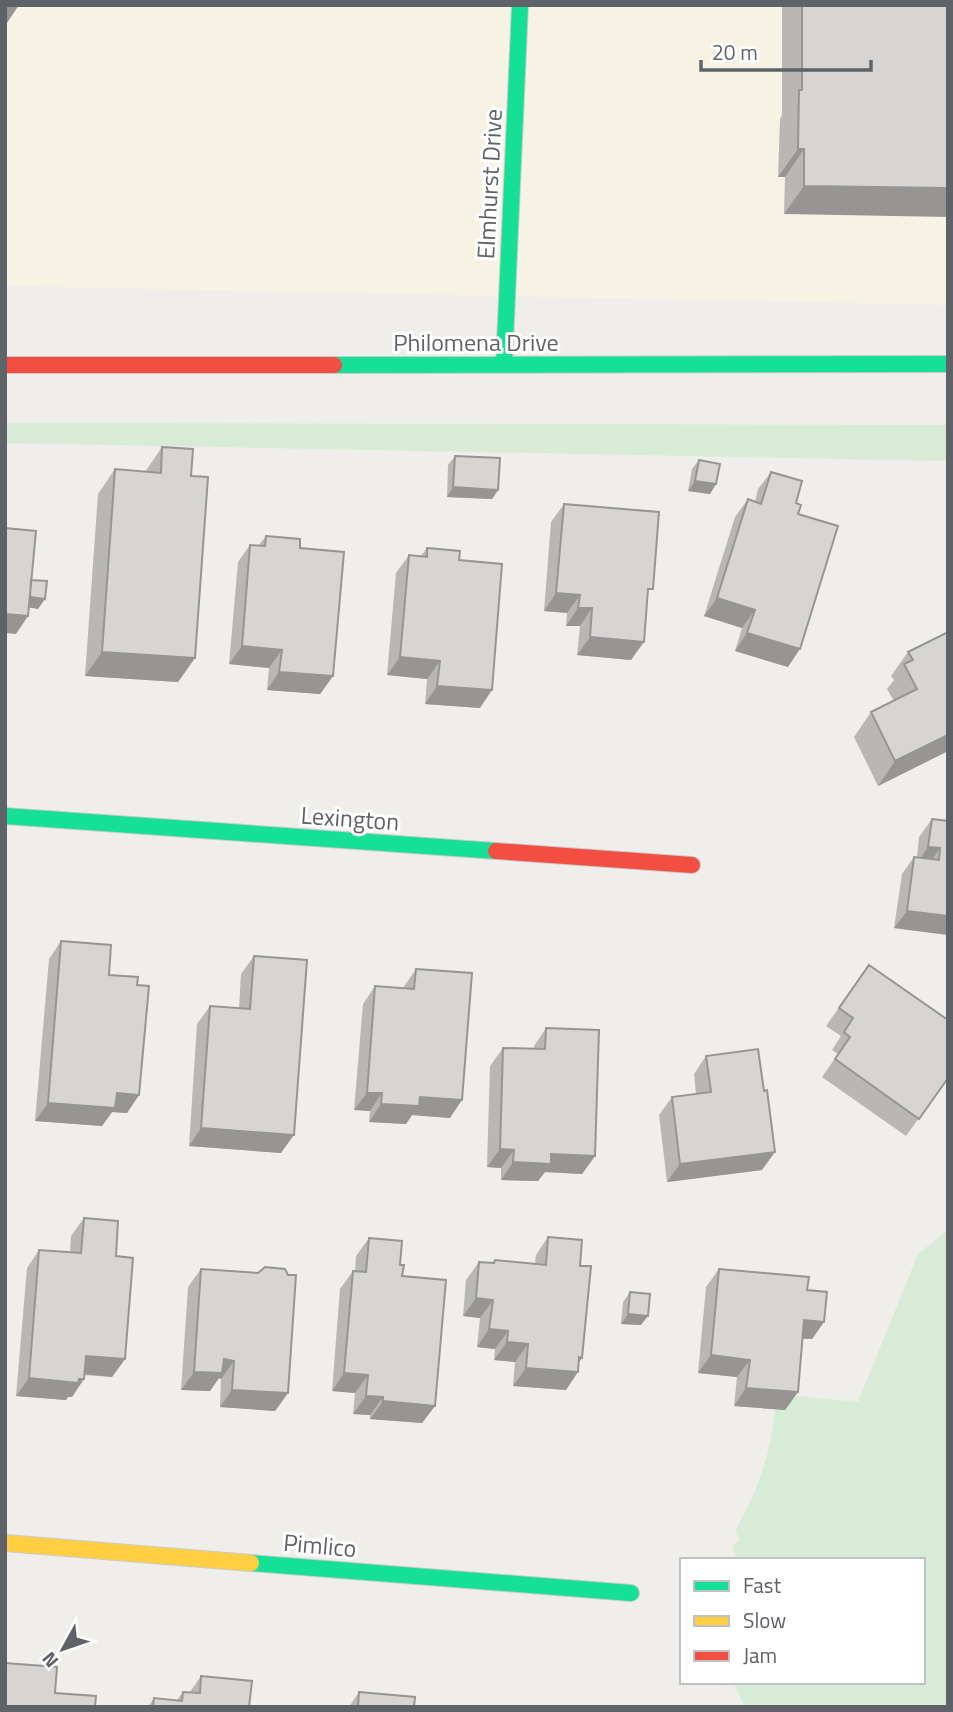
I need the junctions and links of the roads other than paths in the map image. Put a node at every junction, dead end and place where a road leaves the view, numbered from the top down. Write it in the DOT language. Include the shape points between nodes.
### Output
graph roads {
  1 [pos="520,5"];
  2 [pos="948,364"];
  3 [pos="5,365"];
  4 [pos="503,365"];
  5 [pos="5,816"];
  6 [pos="692,865"];
  7 [pos="5,1543"];
  8 [pos="631,1593"];
  1 -- 4 [label="street, Elmhurst Drive"];
  2 -- 4 [label="street, Philomena Drive"];
  3 -- 4 [label="street, Philomena Drive"];
  5 -- 6 [label="street, Lexington"];
  7 -- 8 [label="street, Pimlico"];
}
